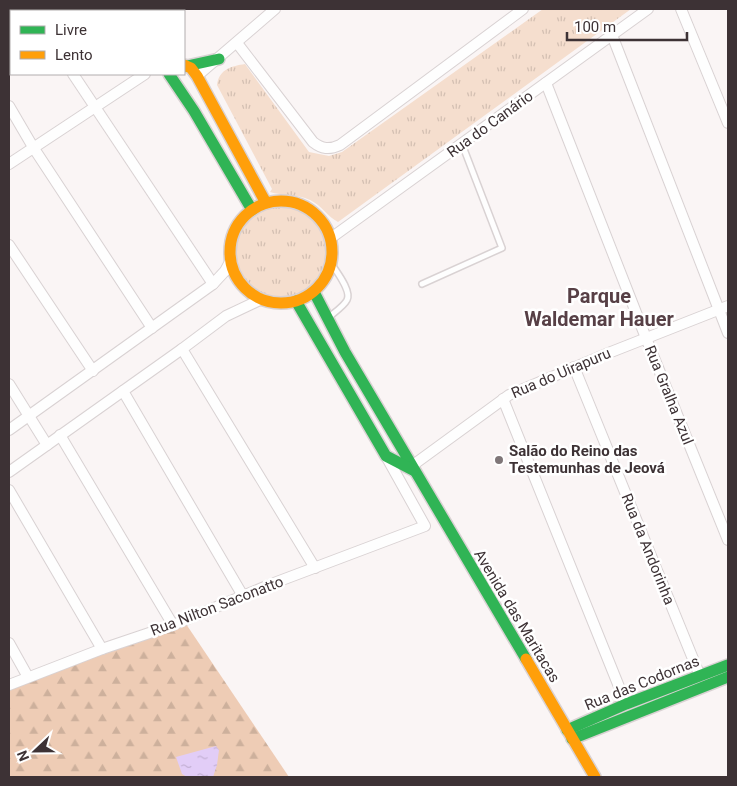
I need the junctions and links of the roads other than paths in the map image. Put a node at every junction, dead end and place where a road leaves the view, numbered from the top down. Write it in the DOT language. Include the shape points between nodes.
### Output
graph roads {
  1 [pos="275,9"];
  2 [pos="523,9"];
  3 [pos="648,9"];
  4 [pos="681,9"];
  5 [pos="612,35"];
  6 [pos="237,43"];
  7 [pos="222,56"];
  8 [pos="186,66"];
  9 [pos="74,75"];
  10 [pos="143,75"];
  11 [pos="170,75"];
  12 [pos="200,81"];
  13 [pos="546,83"];
  14 [pos="9,106"];
  15 [pos="94,107"];
  16 [pos="194,111"];
  17 [pos="728,124"];
  18 [pos="462,144"];
  19 [pos="33,147"];
  20 [pos="9,164"];
  21 [pos="266,203"];
  22 [pos="252,210"];
  23 [pos="331,238"];
  24 [pos="9,245"];
  25 [pos="231,260"];
  26 [pos="331,263"];
  27 [pos="213,284"];
  28 [pos="422,284"];
  29 [pos="314,292"];
  30 [pos="262,299"];
  31 [pos="296,301"];
  32 [pos="723,308"];
  33 [pos="327,319"];
  34 [pos="152,328"];
  35 [pos="728,333"];
  36 [pos="646,338"];
  37 [pos="182,349"];
  38 [pos="348,359"];
  39 [pos="334,367"];
  40 [pos="574,367"];
  41 [pos="93,370"];
  42 [pos="9,384"];
  43 [pos="123,391"];
  44 [pos="503,399"];
  45 [pos="30,416"];
  46 [pos="9,430"];
  47 [pos="60,435"];
  48 [pos="47,444"];
  49 [pos="386,456"];
  50 [pos="411,468"];
  51 [pos="9,472"];
  52 [pos="9,490"];
  53 [pos="728,540"];
  54 [pos="315,568"];
  55 [pos="243,596"];
  56 [pos="173,625"];
  57 [pos="9,643"];
  58 [pos="102,649"];
  59 [pos="728,665"];
  60 [pos="700,676"];
  61 [pos="28,677"];
  62 [pos="728,678"];
  63 [pos="677,684"];
  64 [pos="9,685"];
  65 [pos="682,697"];
  66 [pos="626,704"];
  67 [pos="570,734"];
  68 [pos="595,777"];
  1 -- 6 [label="street"];
  2 -- 6 [label="street" via="332,148 320,147 310,139"];
  3 -- 5 [label="street, Rua do Canário"];
  4 -- 17 [label="street"];
  5 -- 13 [label="street, Rua do Canário"];
  5 -- 32 [label="street"];
  6 -- 7 [label="street"];
  7 -- 8 [label="street"];
  7 -- 12 [label="street"];
  8 -- 12 [label="street"];
  9 -- 15 [label="street"];
  10 -- 15 [label="street"];
  11 -- 16 [label="street"];
  12 -- 16 [label="street"];
  12 -- 21 [label="street"];
  13 -- 18 [label="street, Rua do Canário"];
  13 -- 36 [label="street, Rua Gralha Azul"];
  14 -- 19 [label="street"];
  15 -- 19 [label="street"];
  15 -- 27 [label="street"];
  16 -- 22 [label="street"];
  18 -- 23 [label="street, Rua do Canário"];
  18 -- 28 [label="lane" via="502,248"];
  19 -- 20 [label="street"];
  19 -- 34 [label="street"];
  21 -- 22 [label="street"];
  21 -- 23 [label="street" via="277,200 300,204 319,217"];
  22 -- 25 [label="street" via="238,224 233,235"];
  23 -- 26 [label="street"];
  24 -- 41 [label="street"];
  25 -- 27 [label="street"];
  25 -- 30 [label="street" via="241,284"];
  26 -- 29 [label="street" via="325,279"];
  26 -- 33 [label="lane" via="349,295"];
  27 -- 34 [label="street"];
  29 -- 31 [label="street"];
  29 -- 33 [label="street, Avenida das Maritacas"];
  30 -- 31 [label="street"];
  30 -- 37 [label="street" via="226,316"];
  31 -- 39 [label="street"];
  32 -- 35 [label="street"];
  32 -- 36 [label="street, Rua do Uirapuru"];
  33 -- 38 [label="street, Avenida das Maritacas"];
  34 -- 41 [label="street"];
  36 -- 40 [label="street, Rua do Uirapuru"];
  36 -- 53 [label="street, Rua Gralha Azul"];
  37 -- 43 [label="street"];
  37 -- 54 [label="street"];
  38 -- 39 [label="street"];
  38 -- 50 [label="street, Avenida das Maritacas"];
  39 -- 49 [label="street"];
  40 -- 44 [label="street, Rua do Uirapuru"];
  40 -- 60 [label="street, Rua da Andorinha"];
  41 -- 45 [label="street"];
  42 -- 45 [label="street"];
  43 -- 47 [label="street"];
  43 -- 55 [label="street"];
  44 -- 50 [label="street, Rua do Uirapuru"];
  44 -- 66 [label="street"];
  45 -- 46 [label="street"];
  45 -- 48 [label="street"];
  47 -- 48 [label="street"];
  47 -- 56 [label="street"];
  48 -- 51 [label="street"];
  49 -- 50 [label="street"];
  49 -- 54 [label="street, Rua Nilton Saconatto" via="425,526"];
  50 -- 67 [label="street, Avenida das Maritacas"];
  52 -- 58 [label="street"];
  54 -- 55 [label="street, Rua Nilton Saconatto"];
  55 -- 56 [label="street, Rua Nilton Saconatto"];
  56 -- 58 [label="street, Rua Nilton Saconatto"];
  57 -- 61 [label="street"];
  58 -- 61 [label="street, Rua Nilton Saconatto"];
  59 -- 60 [label="street, Rua das Codornas"];
  60 -- 63 [label="street, Rua das Codornas"];
  61 -- 64 [label="street, Rua Nilton Saconatto"];
  62 -- 65 [label="street, Rua das Codornas"];
  63 -- 65 [label="street"];
  63 -- 66 [label="street, Rua das Codornas"];
  65 -- 67 [label="street, Rua das Codornas"];
  66 -- 67 [label="street, Rua das Codornas"];
  67 -- 68 [label="street, Avenida das Maritacas"];
}
